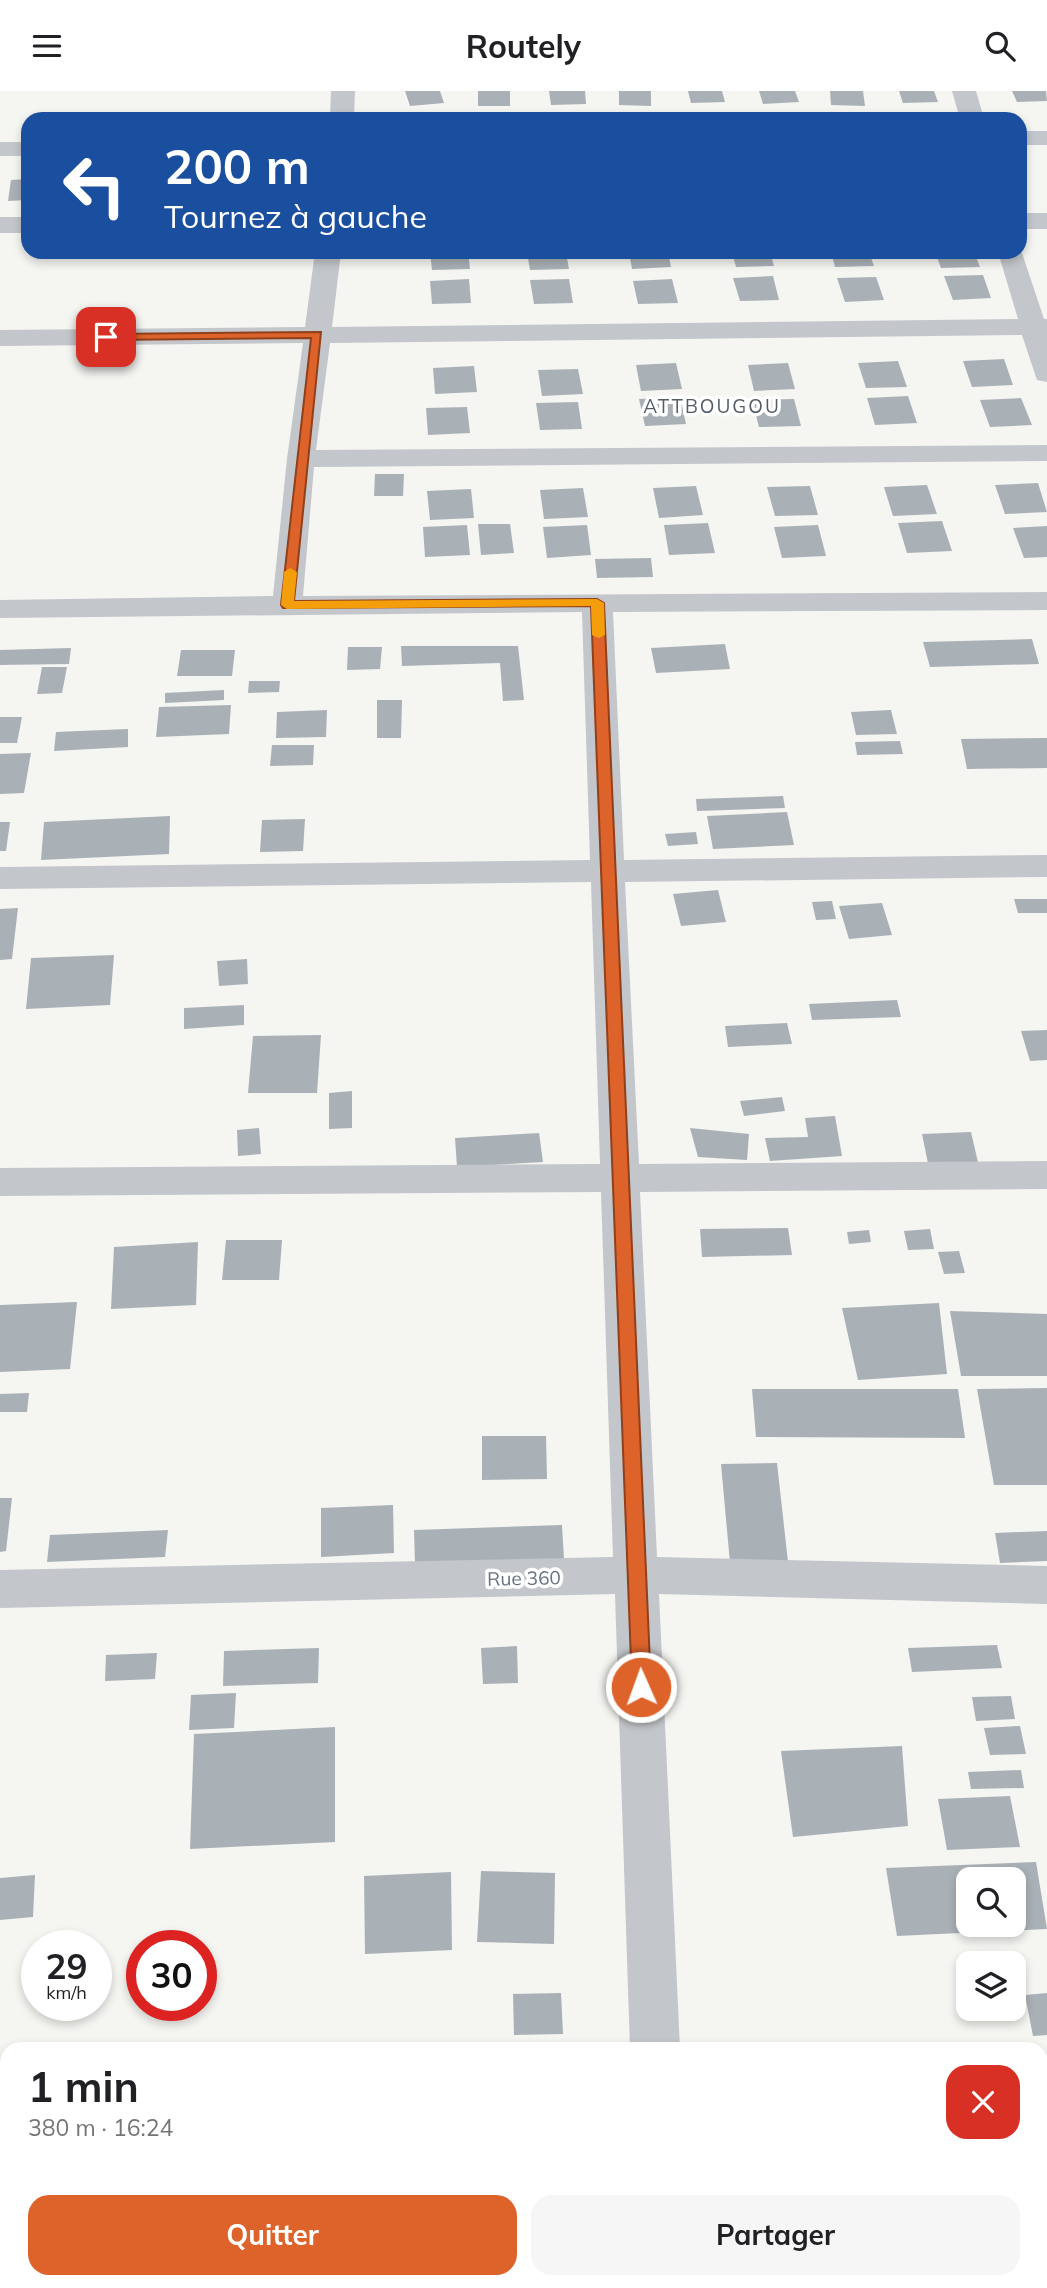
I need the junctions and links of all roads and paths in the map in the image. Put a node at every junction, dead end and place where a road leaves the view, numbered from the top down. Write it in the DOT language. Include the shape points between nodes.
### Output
graph roads {
  1 [pos="343,91"];
  2 [pos="964,91"];
  3 [pos="342,112"];
  4 [pos="970,112"];
  5 [pos="1027,138"];
  6 [pos="1047,138"];
  7 [pos="0,149"];
  8 [pos="21,149"];
  9 [pos="1027,221"];
  10 [pos="1047,221"];
  11 [pos="0,225"];
  12 [pos="21,225"];
  13 [pos="327,259"];
  14 [pos="1014,259"];
  15 [pos="1040,327"];
  16 [pos="317,335"];
  17 [pos="0,338"];
  18 [pos="1047,374"];
  19 [pos="1047,453"];
  20 [pos="302,459"];
  21 [pos="1047,601"];
  22 [pos="597,603"];
  23 [pos="287,605"];
  24 [pos="0,609"];
  25 [pos="1047,866"];
  26 [pos="608,872"];
  27 [pos="0,878"];
  28 [pos="1047,1175"];
  29 [pos="620,1176"];
  30 [pos="0,1182"];
  31 [pos="637,1575"];
  32 [pos="1047,1585"];
  33 [pos="0,1589"];
  34 [pos="655,2042"];
  1 -- 3 [label="street"];
  2 -- 4 [label="street"];
  5 -- 6 [label="street"];
  7 -- 8 [label="street"];
  9 -- 10 [label="street"];
  11 -- 12 [label="street"];
  13 -- 16 [label="street"];
  14 -- 15 [label="street"];
  15 -- 16 [label="street"];
  15 -- 18 [label="street"];
  16 -- 17 [label="street"];
  16 -- 20 [label="street"];
  19 -- 20 [label="street"];
  20 -- 23 [label="street"];
  21 -- 22 [label="street"];
  22 -- 23 [label="street"];
  22 -- 26 [label="street"];
  23 -- 24 [label="street"];
  25 -- 26 [label="street"];
  26 -- 27 [label="street"];
  26 -- 29 [label="street"];
  28 -- 29 [label="street"];
  29 -- 30 [label="street"];
  29 -- 31 [label="street"];
  31 -- 32 [label="street, Rue 360"];
  31 -- 33 [label="street, Rue 360"];
  31 -- 34 [label="street"];
}
